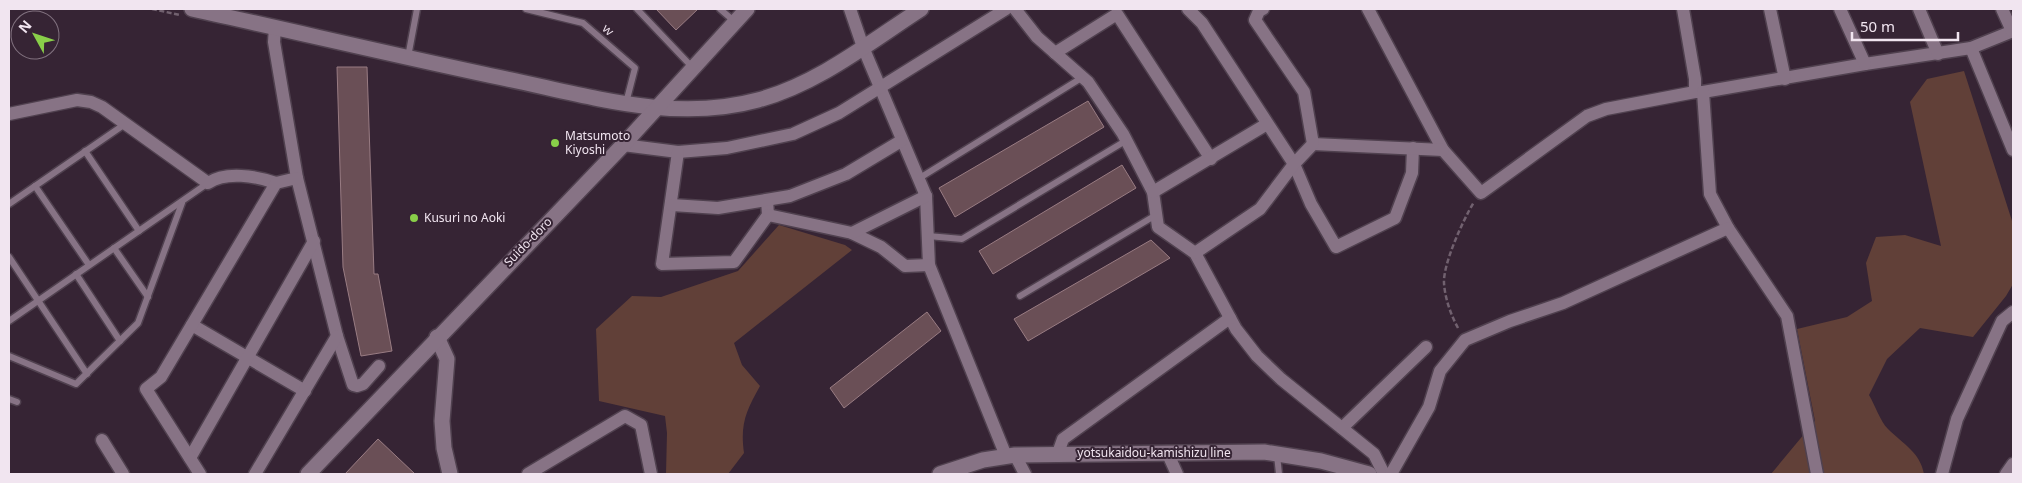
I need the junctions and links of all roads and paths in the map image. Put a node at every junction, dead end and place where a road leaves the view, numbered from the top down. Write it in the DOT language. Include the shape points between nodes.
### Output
graph roads {
  1 [pos="192,9"];
  2 [pos="417,9"];
  3 [pos="526,9"];
  4 [pos="637,9"];
  5 [pos="720,9"];
  6 [pos="747,9"];
  7 [pos="850,9"];
  8 [pos="922,9"];
  9 [pos="1006,9"];
  10 [pos="1015,9"];
  11 [pos="1188,9"];
  12 [pos="1263,9"];
  13 [pos="1368,9"];
  14 [pos="1683,9"];
  15 [pos="1770,9"];
  16 [pos="1840,9"];
  17 [pos="1919,9"];
  18 [pos="2002,9"];
  19 [pos="735,22"];
  20 [pos="275,27"];
  21 [pos="2013,31"];
  22 [pos="863,47"];
  23 [pos="1971,48"];
  24 [pos="1055,53"];
  25 [pos="1938,54"];
  26 [pos="408,58"];
  27 [pos="1865,64"];
  28 [pos="693,68"];
  29 [pos="1083,77"];
  30 [pos="1785,79"];
  31 [pos="880,88"];
  32 [pos="1699,92"];
  33 [pos="626,104"];
  34 [pos="655,109"];
  35 [pos="9,114"];
  36 [pos="125,124"];
  37 [pos="1267,124"];
  38 [pos="1127,140"];
  39 [pos="901,141"];
  40 [pos="1313,144"];
  41 [pos="623,145"];
  42 [pos="1413,148"];
  43 [pos="1443,150"];
  44 [pos="2013,150"];
  45 [pos="86,151"];
  46 [pos="678,152"];
  47 [pos="1210,159"];
  48 [pos="1294,164"];
  49 [pos="296,178"];
  50 [pos="918,179"];
  51 [pos="208,183"];
  52 [pos="276,183"];
  53 [pos="35,186"];
  54 [pos="1153,192"];
  55 [pos="1481,193"];
  56 [pos="926,196"];
  57 [pos="767,200"];
  58 [pos="182,203"];
  59 [pos="9,204"];
  60 [pos="672,205"];
  61 [pos="768,215"];
  62 [pos="1156,215"];
  63 [pos="1728,228"];
  64 [pos="139,231"];
  65 [pos="852,233"];
  66 [pos="928,236"];
  67 [pos="314,241"];
  68 [pos="114,248"];
  69 [pos="1195,253"];
  70 [pos="9,257"];
  71 [pos="89,265"];
  72 [pos="929,265"];
  73 [pos="76,274"];
  74 [pos="1020,296"];
  75 [pos="148,297"];
  76 [pos="38,300"];
  77 [pos="2013,312"];
  78 [pos="1230,318"];
  79 [pos="9,321"];
  80 [pos="192,325"];
  81 [pos="336,336"];
  82 [pos="437,337"];
  83 [pos="1465,340"];
  84 [pos="120,341"];
  85 [pos="1426,347"];
  86 [pos="9,356"];
  87 [pos="248,358"];
  88 [pos="379,366"];
  89 [pos="87,374"];
  90 [pos="305,391"];
  91 [pos="9,399"];
  92 [pos="17,402"];
  93 [pos="1342,428"];
  94 [pos="102,440"];
  95 [pos="1167,452"];
  96 [pos="1058,454"];
  97 [pos="1277,454"];
  98 [pos="1011,455"];
  99 [pos="190,458"];
  100 [pos="2013,464"];
  101 [pos="535,473"];
  102 [pos="123,474"];
  103 [pos="200,474"];
  104 [pos="255,474"];
  105 [pos="308,474"];
  106 [pos="450,474"];
  107 [pos="651,474"];
  108 [pos="940,474"];
  109 [pos="1025,474"];
  110 [pos="1177,474"];
  111 [pos="1279,474"];
  112 [pos="1369,474"];
  113 [pos="1384,474"];
  114 [pos="1392,474"];
  115 [pos="1817,474"];
  116 [pos="1942,474"];
  117 [pos="2006,474"];
  1 -- 20 [label="street"];
  2 -- 26 [label="lane"];
  3 -- 33 [label="lane, ｗ" via="583,22 635,68"];
  4 -- 28 [label="lane"];
  5 -- 19 [label="lane"];
  6 -- 19 [label="street, Suido-doro"];
  7 -- 22 [label="street"];
  8 -- 22 [label="street"];
  9 -- 31 [label="street"];
  10 -- 24 [label="street" via="1037,37"];
  11 -- 37 [label="street" via="1202,23"];
  12 -- 40 [label="street" via="1256,20 1304,92"];
  13 -- 43 [label="street"];
  14 -- 32 [label="street"];
  15 -- 30 [label="street"];
  16 -- 27 [label="street"];
  17 -- 25 [label="street"];
  18 -- 21 [label="street"];
  19 -- 28 [label="street, Suido-doro"];
  20 -- 26 [label="street"];
  20 -- 49 [label="street" via="274,42"];
  21 -- 23 [label="street"];
  22 -- 31 [label="street"];
  22 -- 34 [label="street" via="816,75 758,100 709,107"];
  23 -- 25 [label="street"];
  23 -- 44 [label="street"];
  24 -- 29 [label="street"];
  24 -- 47 [label="street" via="1116,14"];
  25 -- 27 [label="street"];
  26 -- 33 [label="street"];
  27 -- 30 [label="street"];
  28 -- 34 [label="street, Suido-doro"];
  29 -- 38 [label="street"];
  29 -- 50 [label="lane"];
  30 -- 32 [label="street"];
  31 -- 39 [label="street"];
  31 -- 46 [label="street" via="793,134 727,148"];
  32 -- 55 [label="street" via="1606,109 1587,116"];
  32 -- 63 [label="street" via="1710,194"];
  33 -- 34 [label="street"];
  34 -- 41 [label="street, Suido-doro"];
  35 -- 36 [label="street" via="83,100 102,107"];
  36 -- 45 [label="lane"];
  36 -- 51 [label="street"];
  37 -- 47 [label="street"];
  37 -- 48 [label="street"];
  38 -- 54 [label="street"];
  38 -- 66 [label="lane" via="962,238"];
  39 -- 50 [label="street"];
  39 -- 57 [label="street" via="846,174 790,196"];
  40 -- 42 [label="street"];
  40 -- 48 [label="street"];
  41 -- 46 [label="street"];
  41 -- 82 [label="street, Suido-doro"];
  42 -- 43 [label="street"];
  42 -- 48 [label="street" via="1412,173 1395,218 1336,247 1311,204"];
  43 -- 55 [label="street"];
  45 -- 53 [label="lane"];
  45 -- 64 [label="lane"];
  46 -- 60 [label="street"];
  47 -- 54 [label="street"];
  48 -- 69 [label="street" via="1260,209"];
  49 -- 52 [label="street"];
  49 -- 67 [label="street"];
  50 -- 56 [label="street"];
  51 -- 52 [label="street" via="215,179 252,177"];
  51 -- 58 [label="lane"];
  52 -- 80 [label="street"];
  53 -- 59 [label="lane"];
  53 -- 71 [label="lane"];
  54 -- 62 [label="street"];
  55 -- 83 [label="path" via="1452,248 1444,282 1452,317"];
  56 -- 65 [label="street"];
  56 -- 66 [label="street"];
  57 -- 60 [label="street" via="718,208"];
  57 -- 61 [label="street"];
  58 -- 64 [label="lane"];
  58 -- 75 [label="lane"];
  60 -- 61 [label="street" via="662,264 734,262"];
  61 -- 65 [label="street"];
  62 -- 69 [label="street" via="1158,227"];
  62 -- 74 [label="lane"];
  63 -- 83 [label="street" via="1564,302"];
  63 -- 115 [label="street" via="1787,316"];
  64 -- 68 [label="lane"];
  65 -- 72 [label="street" via="881,248 905,266"];
  66 -- 72 [label="street"];
  67 -- 81 [label="street"];
  67 -- 87 [label="street"];
  68 -- 71 [label="lane"];
  68 -- 75 [label="lane"];
  69 -- 78 [label="street"];
  70 -- 76 [label="lane"];
  71 -- 73 [label="lane"];
  72 -- 98 [label="street"];
  73 -- 76 [label="lane"];
  73 -- 84 [label="lane"];
  75 -- 84 [label="lane" via="138,323"];
  76 -- 79 [label="lane"];
  76 -- 89 [label="lane"];
  77 -- 116 [label="street" via="2002,321 1957,419"];
  78 -- 93 [label="street" via="1257,356 1280,379"];
  78 -- 96 [label="street" via="1063,439"];
  80 -- 87 [label="street"];
  80 -- 99 [label="street" via="161,377 146,389"];
  81 -- 88 [label="street" via="354,385 363,384"];
  81 -- 90 [label="street"];
  82 -- 105 [label="street, Suido-doro"];
  82 -- 106 [label="street" via="447,359 442,421"];
  83 -- 114 [label="street" via="1440,371 1429,407"];
  84 -- 89 [label="lane"];
  85 -- 93 [label="street"];
  86 -- 89 [label="lane" via="73,385"];
  87 -- 90 [label="street"];
  87 -- 99 [label="street"];
  90 -- 104 [label="street"];
  91 -- 92 [label="lane"];
  93 -- 113 [label="street" via="1374,454"];
  94 -- 102 [label="street"];
  95 -- 96 [label="street, yotsukaidou-kamishizu line"];
  95 -- 97 [label="street, yotsukaidou-kamishizu line"];
  95 -- 110 [label="street"];
  96 -- 98 [label="street, yotsukaidou-kamishizu line"];
  97 -- 111 [label="lane"];
  97 -- 112 [label="street, yotsukaidou-kamishizu line" via="1322,461"];
  98 -- 108 [label="street, yotsukaidou-kamishizu line"];
  98 -- 109 [label="street"];
  99 -- 103 [label="street"];
  100 -- 117 [label="street"];
  101 -- 107 [label="street" via="625,416 641,426"];
}
